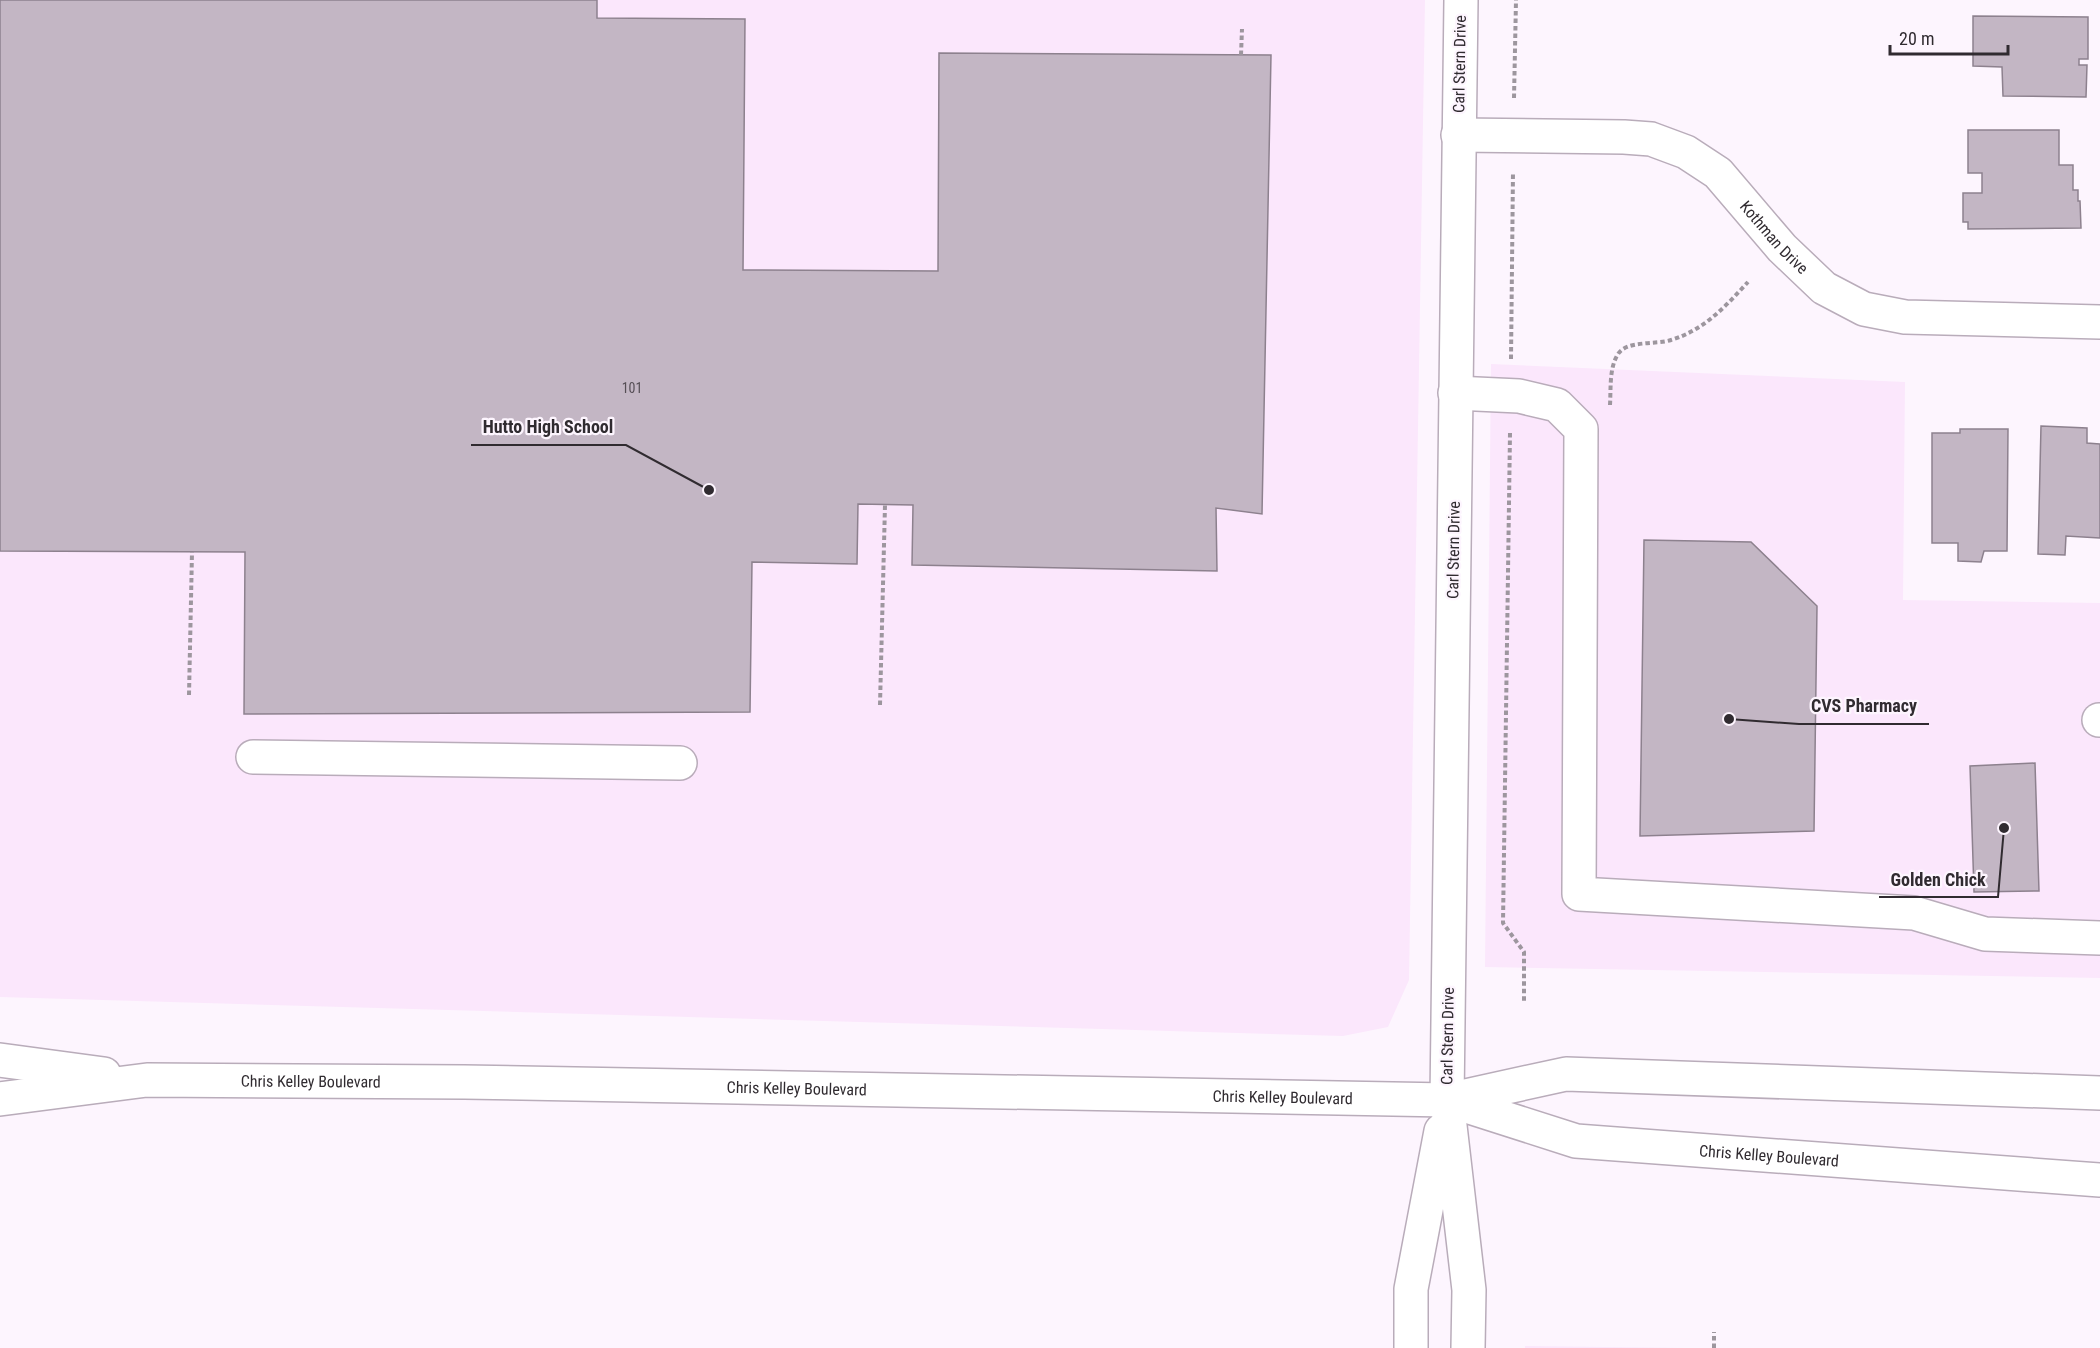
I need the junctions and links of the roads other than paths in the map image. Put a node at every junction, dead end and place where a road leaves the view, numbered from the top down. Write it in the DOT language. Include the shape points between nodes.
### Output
graph roads {
  1 [pos="1461,0"];
  2 [pos="1458,135"];
  3 [pos="2100,322"];
  4 [pos="1455,393"];
  5 [pos="253,757"];
  6 [pos="680,763"];
  7 [pos="2100,938"];
  8 [pos="0,1060"];
  9 [pos="147,1080"];
  10 [pos="2100,1093"];
  11 [pos="0,1099"];
  12 [pos="1447,1100"];
  13 [pos="2100,1180"];
  14 [pos="1411,1348"];
  15 [pos="1468,1348"];
  1 -- 2 [label="main road, Carl Stern Drive"];
  2 -- 3 [label="main road, Kothman Drive" via="1651,139 1686,152 1718,173 1782,248 1824,288 1864,309 1905,317"];
  2 -- 4 [label="main road, Carl Stern Drive"];
  4 -- 7 [label="main road" via="1557,405 1581,429 1578,894 1914,913 1985,934"];
  4 -- 12 [label="main road, Carl Stern Drive"];
  5 -- 6 [label="main road"];
  8 -- 9 [label="main road, Chris Kelley Boulevard"];
  9 -- 11 [label="main road, Chris Kelley Boulevard"];
  9 -- 12 [label="main road, Chris Kelley Boulevard"];
  10 -- 12 [label="main road, Chris Kelley Boulevard" via="1566,1074"];
  12 -- 13 [label="main road, Chris Kelley Boulevard" via="1576,1141"];
  12 -- 14 [label="main road, Carl Stern Drive" via="1412,1289"];
  12 -- 15 [label="main road, Carl Stern Drive" via="1469,1290"];
}
